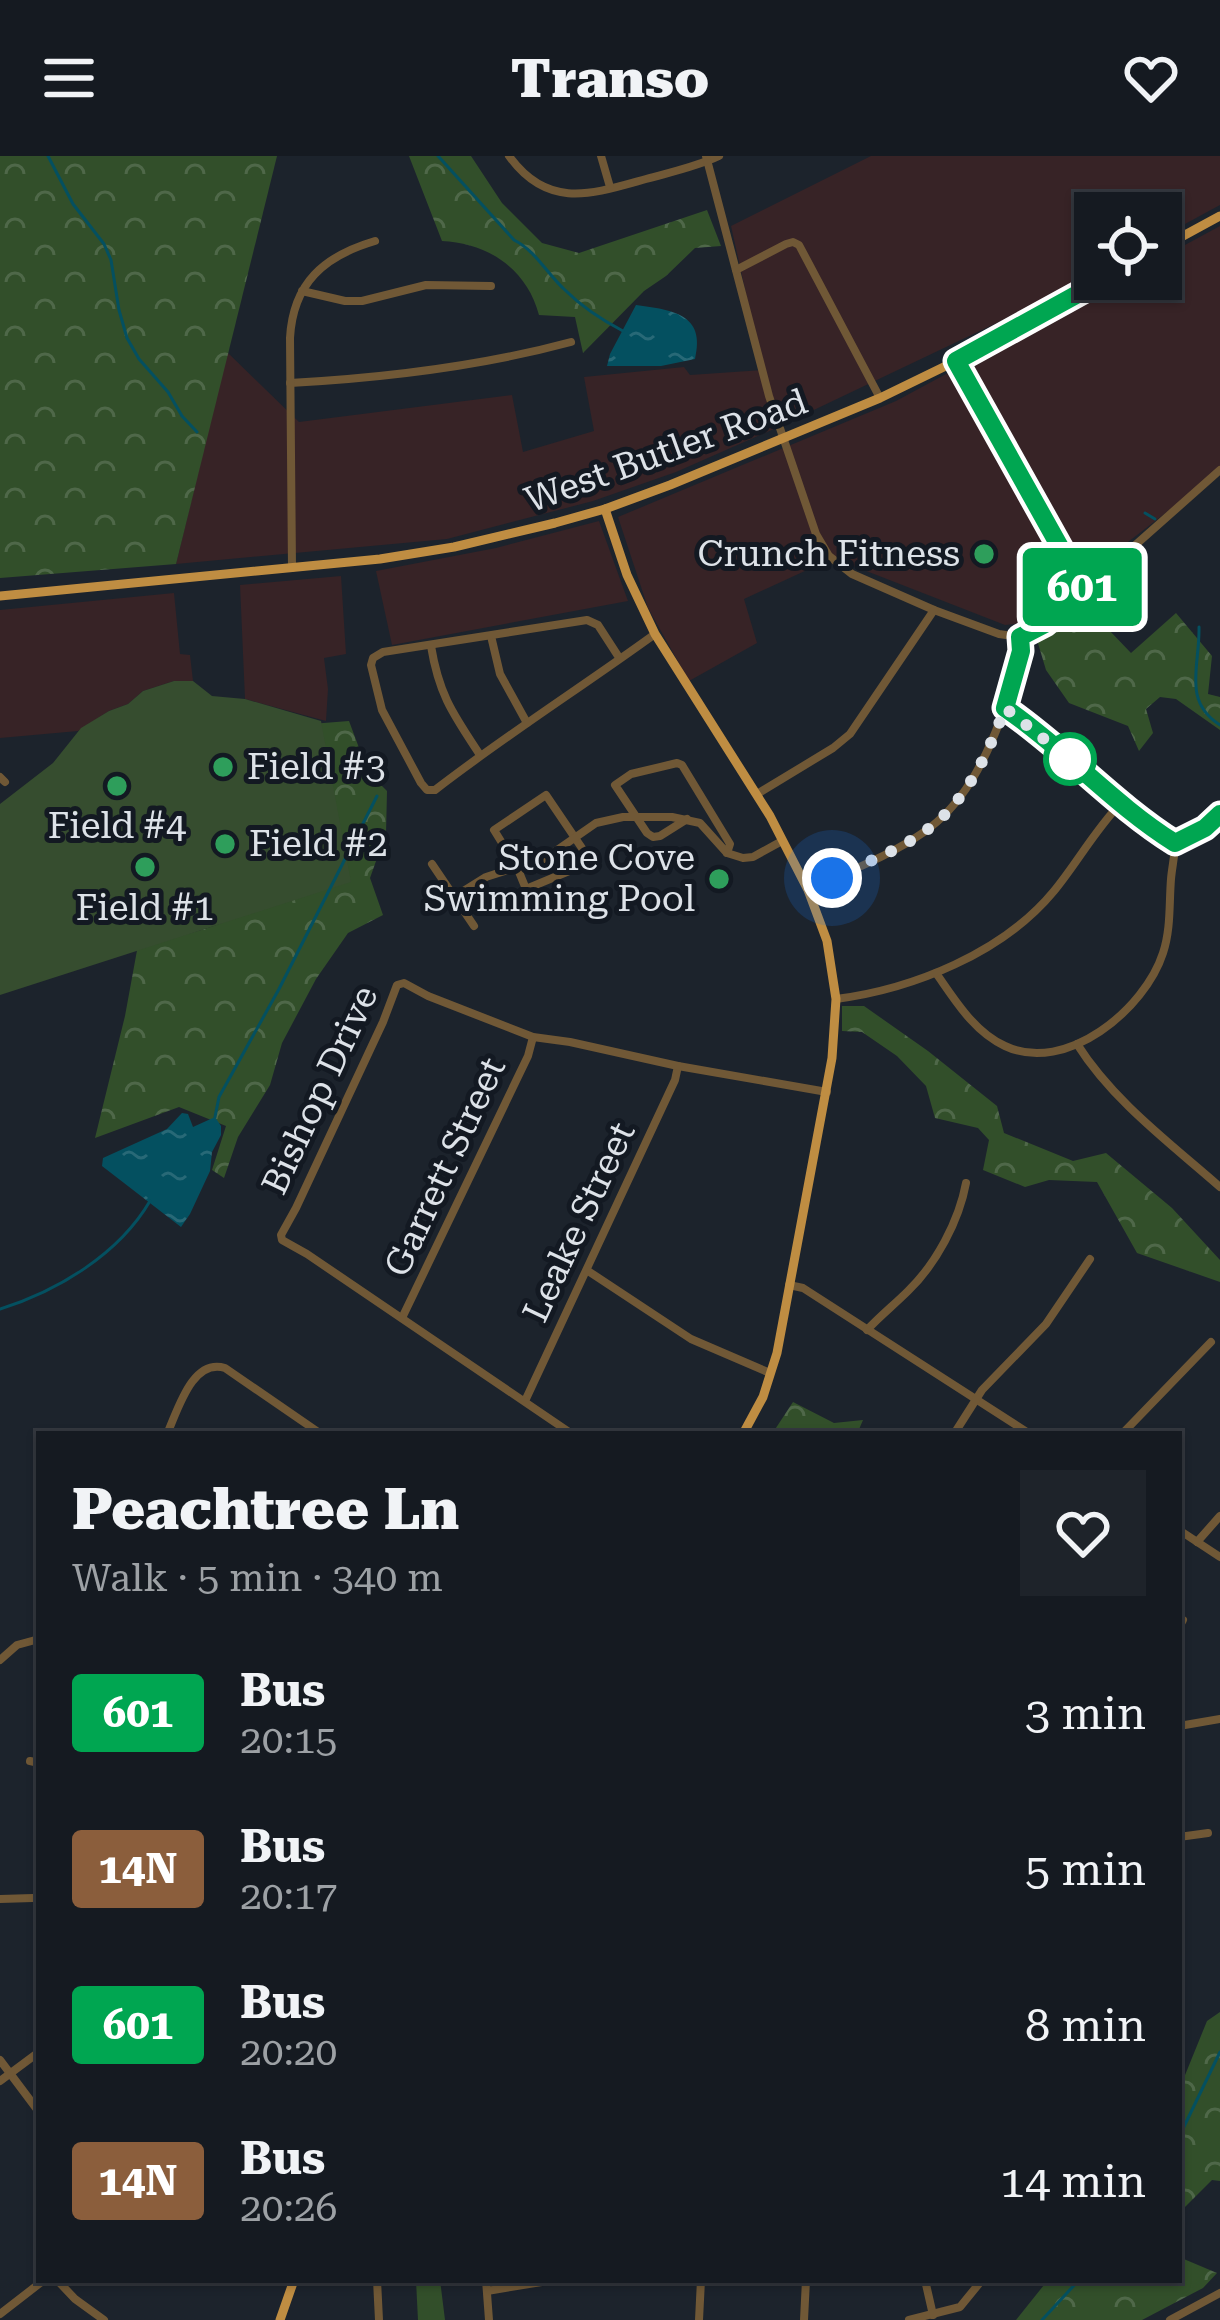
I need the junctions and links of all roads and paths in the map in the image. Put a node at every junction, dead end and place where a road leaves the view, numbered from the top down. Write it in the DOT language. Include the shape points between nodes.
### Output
graph roads {
  1 [pos="508,156"];
  2 [pos="601,156"];
  3 [pos="719,156"];
  4 [pos="707,159"];
  5 [pos="610,187"];
  6 [pos="1220,216"];
  7 [pos="1182,237"];
  8 [pos="375,241"];
  9 [pos="736,270"];
  10 [pos="491,286"];
  11 [pos="302,291"];
  12 [pos="1074,296"];
  13 [pos="572,342"];
  14 [pos="956,361"];
  15 [pos="290,383"];
  16 [pos="880,398"];
  17 [pos="783,439"];
  18 [pos="1220,470"];
  19 [pos="604,509"];
  20 [pos="292,568"];
  21 [pos="1084,590"];
  22 [pos="0,596"];
  23 [pos="934,610"];
  24 [pos="655,634"];
  25 [pos="491,636"];
  26 [pos="1020,637"];
  27 [pos="431,646"];
  28 [pos="620,659"];
  29 [pos="1005,708"];
  30 [pos="526,723"];
  31 [pos="480,755"];
  32 [pos="757,794"];
  33 [pos="1120,803"];
  34 [pos="1220,814"];
  35 [pos="638,817"];
  36 [pos="687,819"];
  37 [pos="575,837"];
  38 [pos="782,841"];
  39 [pos="1175,843"];
  40 [pos="727,853"];
  41 [pos="432,864"];
  42 [pos="517,867"];
  43 [pos="808,890"];
  44 [pos="454,897"];
  45 [pos="474,926"];
  46 [pos="936,973"];
  47 [pos="836,1000"];
  48 [pos="533,1037"];
  49 [pos="1077,1044"];
  50 [pos="678,1066"];
  51 [pos="827,1092"];
  52 [pos="966,1183"];
  53 [pos="1220,1187"];
  54 [pos="1090,1259"];
  55 [pos="587,1271"];
  56 [pos="789,1285"];
  57 [pos="402,1318"];
  58 [pos="867,1330"];
  59 [pos="1211,1342"];
  60 [pos="770,1373"];
  61 [pos="976,1398"];
  62 [pos="525,1400"];
  63 [pos="168,1431"];
  64 [pos="317,1431"];
  65 [pos="568,1431"];
  66 [pos="745,1431"];
  67 [pos="956,1431"];
  68 [pos="1026,1431"];
  69 [pos="1125,1431"];
  70 [pos="1220,1516"];
  71 [pos="1182,1532"];
  72 [pos="1197,1542"];
  73 [pos="1220,1557"];
  74 [pos="36,1641"];
  75 [pos="0,1660"];
  76 [pos="1220,1719"];
  77 [pos="1182,1725"];
  78 [pos="1208,1833"];
  79 [pos="1182,1837"];
  80 [pos="33,1898"];
  81 [pos="0,1900"];
  82 [pos="36,2054"];
  83 [pos="0,2060"];
  84 [pos="10,2074"];
  85 [pos="0,2081"];
  86 [pos="36,2108"];
  87 [pos="40,2283"];
  88 [pos="60,2283"];
  89 [pos="294,2283"];
  90 [pos="377,2283"];
  91 [pos="520,2283"];
  92 [pos="701,2283"];
  93 [pos="806,2283"];
  94 [pos="926,2283"];
  95 [pos="980,2283"];
  96 [pos="486,2286"];
  97 [pos="1220,2293"];
  98 [pos="0,2314"];
  99 [pos="934,2315"];
  100 [pos="104,2320"];
  101 [pos="280,2320"];
  102 [pos="379,2320"];
  103 [pos="489,2320"];
  104 [pos="699,2320"];
  105 [pos="804,2320"];
  106 [pos="909,2320"];
  107 [pos="1170,2320"];
  1 -- 5 [label="street" via="556,192"];
  2 -- 5 [label="street"];
  3 -- 4 [label="street"];
  4 -- 5 [label="street"];
  4 -- 9 [label="street"];
  6 -- 7 [label="main road"];
  8 -- 11 [label="street" via="332,259"];
  9 -- 16 [label="street" via="799,245"];
  9 -- 17 [label="street"];
  10 -- 11 [label="street" via="426,285 346,302"];
  11 -- 15 [label="street" via="290,326"];
  12 -- 14 [label="main road, West Butler Road"];
  13 -- 15 [label="street"];
  14 -- 16 [label="main road, West Butler Road"];
  14 -- 21 [label="street"];
  15 -- 20 [label="street"];
  16 -- 17 [label="main road, West Butler Road"];
  17 -- 19 [label="main road, West Butler Road"];
  17 -- 23 [label="street" via="829,556 861,580"];
  18 -- 21 [label="street"];
  19 -- 20 [label="main road, West Butler Road" via="454,547"];
  19 -- 24 [label="main road"];
  20 -- 22 [label="main road, West Butler Road"];
  21 -- 26 [label="street"];
  23 -- 26 [label="street"];
  23 -- 32 [label="street" via="850,734"];
  24 -- 28 [label="street"];
  24 -- 32 [label="main road"];
  25 -- 27 [label="street"];
  25 -- 28 [label="street" via="587,620"];
  25 -- 30 [label="street"];
  26 -- 29 [label="street"];
  27 -- 31 [label="street" via="447,705"];
  27 -- 31 [label="street" via="373,658 382,710 427,790"];
  28 -- 30 [label="street"];
  29 -- 33 [label="street"];
  29 -- 43 [label="street" via="980,767 938,822"];
  30 -- 31 [label="street"];
  32 -- 38 [label="main road"];
  33 -- 39 [label="street"];
  33 -- 46 [label="street" via="1033,914"];
  34 -- 39 [label="street"];
  35 -- 36 [label="street"];
  35 -- 36 [label="street" via="653,837"];
  35 -- 37 [label="street" via="596,823"];
  35 -- 40 [label="street" via="615,785 682,765 730,844"];
  36 -- 40 [label="street"];
  37 -- 42 [label="street" via="537,865"];
  37 -- 42 [label="street" via="586,864 526,889"];
  37 -- 42 [label="street" via="546,795 494,830"];
  38 -- 40 [label="street" via="753,857"];
  38 -- 43 [label="main road"];
  39 -- 49 [label="street" via="1158,966 1128,1010"];
  41 -- 44 [label="street"];
  42 -- 44 [label="street"];
  43 -- 47 [label="main road"];
  44 -- 45 [label="street"];
  46 -- 47 [label="street"];
  46 -- 49 [label="street" via="1003,1046 1031,1052"];
  47 -- 51 [label="main road"];
  48 -- 50 [label="street, Bishop Drive"];
  48 -- 57 [label="street, Garrett Street"];
  48 -- 57 [label="street, Bishop Drive" via="397,985 281,1238"];
  49 -- 53 [label="street" via="1119,1097"];
  50 -- 51 [label="street, Bishop Drive"];
  50 -- 55 [label="street, Leake Street"];
  51 -- 56 [label="main road"];
  52 -- 58 [label="street" via="929,1264"];
  54 -- 61 [label="street" via="1046,1324"];
  55 -- 60 [label="street" via="691,1339"];
  55 -- 62 [label="street, Leake Street"];
  56 -- 58 [label="street"];
  56 -- 60 [label="main road"];
  57 -- 62 [label="street, Bishop Drive"];
  58 -- 61 [label="street"];
  59 -- 69 [label="street"];
  60 -- 66 [label="main road"];
  61 -- 67 [label="street"];
  61 -- 68 [label="street"];
  62 -- 65 [label="street, Bishop Drive"];
  63 -- 64 [label="street" via="194,1380 215,1365"];
  70 -- 72 [label="street"];
  71 -- 72 [label="street"];
  72 -- 73 [label="street"];
  74 -- 75 [label="street"];
  76 -- 77 [label="street"];
  78 -- 79 [label="street"];
  80 -- 81 [label="street"];
  82 -- 84 [label="street"];
  83 -- 84 [label="street"];
  84 -- 85 [label="street"];
  84 -- 86 [label="street"];
  87 -- 98 [label="street"];
  88 -- 100 [label="street"];
  89 -- 101 [label="main road"];
  90 -- 102 [label="street"];
  91 -- 96 [label="street"];
  92 -- 104 [label="street"];
  93 -- 105 [label="street"];
  94 -- 99 [label="street"];
  95 -- 99 [label="street" via="964,2304"];
  96 -- 103 [label="street"];
  97 -- 107 [label="street"];
  99 -- 106 [label="street"];
}
